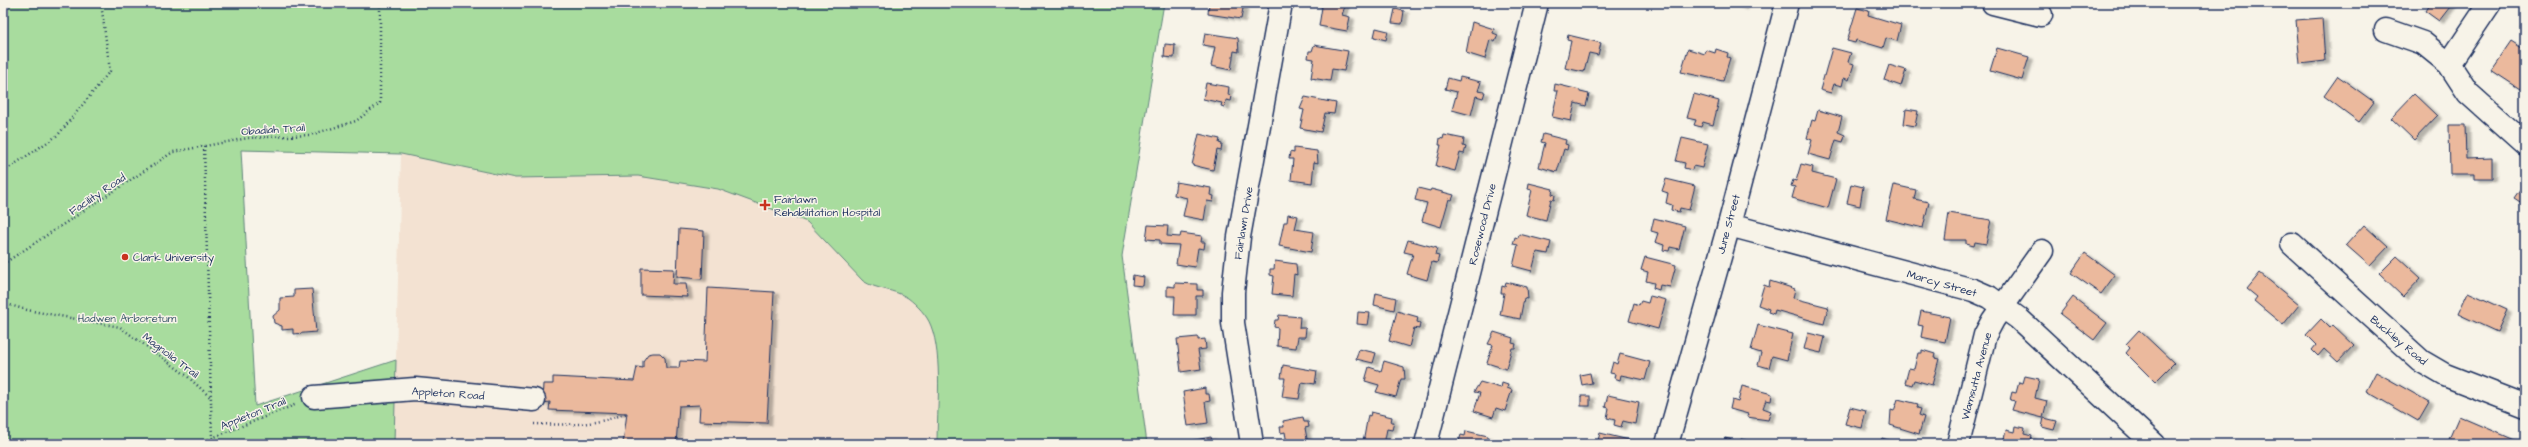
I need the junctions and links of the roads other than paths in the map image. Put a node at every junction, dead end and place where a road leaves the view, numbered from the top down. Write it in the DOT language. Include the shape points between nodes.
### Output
graph roads {
  1 [pos="1281,3"];
  2 [pos="1537,3"];
  3 [pos="1787,3"];
  4 [pos="1993,3"];
  5 [pos="2490,3"];
  6 [pos="2041,15"];
  7 [pos="2386,30"];
  8 [pos="2449,64"];
  9 [pos="2525,144"];
  10 [pos="1728,224"];
  11 [pos="2292,244"];
  12 [pos="2042,251"];
  13 [pos="2004,307"];
  14 [pos="314,397"];
  15 [pos="534,400"];
  16 [pos="2525,406"];
  17 [pos="1252,444"];
  18 [pos="1426,444"];
  19 [pos="1667,444"];
  20 [pos="1958,444"];
  21 [pos="2154,444"];
  1 -- 17 [label="street, Fairlawn Drive" via="1239,237 1233,292 1233,323"];
  2 -- 18 [label="street, Rosewood Drive"];
  3 -- 10 [label="street, June Street"];
  4 -- 6 [label="street"];
  5 -- 8 [label="street"];
  7 -- 8 [label="street" via="2423,43"];
  8 -- 9 [label="street" via="2468,93"];
  10 -- 13 [label="street, Marcy Street" via="1973,290"];
  10 -- 19 [label="street, June Street"];
  11 -- 16 [label="street, Buckley Road" via="2421,361 2445,375"];
  12 -- 13 [label="street, Wamsutta Avenue"];
  13 -- 20 [label="street, Wamsutta Avenue" via="1985,335"];
  13 -- 21 [label="street, Marcy Street"];
  14 -- 15 [label="street, Appleton Road" via="415,389"];
}
